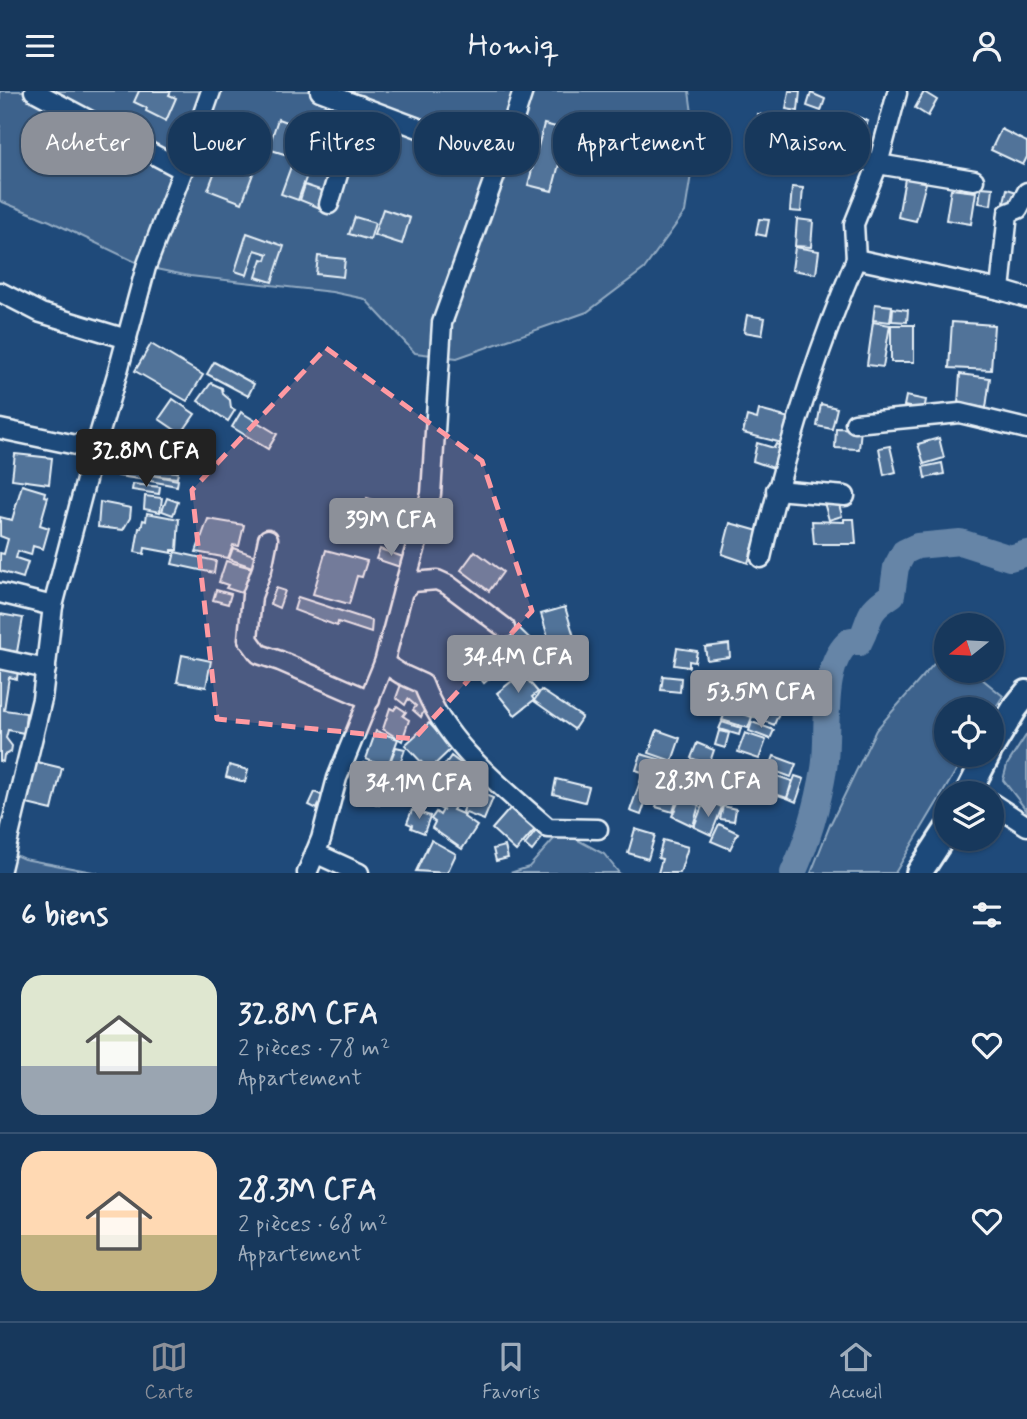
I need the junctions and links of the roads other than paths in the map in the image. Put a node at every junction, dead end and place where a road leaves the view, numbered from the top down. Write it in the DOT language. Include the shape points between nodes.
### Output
graph roads {
  1 [pos="34,91"];
  2 [pos="211,91"];
  3 [pos="320,91"];
  4 [pos="523,91"];
  5 [pos="897,93"];
  6 [pos="359,106"];
  7 [pos="204,112"];
  8 [pos="516,112"];
  9 [pos="414,127"];
  10 [pos="168,162"];
  11 [pos="870,162"];
  12 [pos="878,164"];
  13 [pos="181,175"];
  14 [pos="495,175"];
  15 [pos="974,180"];
  16 [pos="1027,192"];
  17 [pos="329,204"];
  18 [pos="856,259"];
  19 [pos="1000,290"];
  20 [pos="0,292"];
  21 [pos="1027,298"];
  22 [pos="127,339"];
  23 [pos="855,423"];
  24 [pos="0,429"];
  25 [pos="1027,429"];
  26 [pos="95,449"];
  27 [pos="776,490"];
  28 [pos="845,496"];
  29 [pos="268,539"];
  30 [pos="761,558"];
  31 [pos="403,591"];
  32 [pos="0,593"];
  33 [pos="53,606"];
  34 [pos="505,628"];
  35 [pos="0,659"];
  36 [pos="384,663"];
  37 [pos="46,669"];
  38 [pos="1027,694"];
  39 [pos="370,700"];
  40 [pos="1004,726"];
  41 [pos="1004,811"];
  42 [pos="1027,826"];
  43 [pos="598,829"];
  44 [pos="934,850"];
  45 [pos="315,853"];
  46 [pos="0,873"];
  47 [pos="307,873"];
  48 [pos="359,873"];
  49 [pos="919,873"];
  1 -- 10 [label="street"];
  2 -- 7 [label="street"];
  3 -- 6 [label="street"];
  4 -- 8 [label="street"];
  5 -- 12 [label="street"];
  6 -- 9 [label="street"];
  6 -- 17 [label="street"];
  11 -- 12 [label="street"];
  12 -- 15 [label="street"];
  12 -- 18 [label="street" via="854,224"];
  13 -- 22 [label="street" via="146,267"];
  14 -- 31 [label="street" via="442,323 430,494"];
  16 -- 19 [label="street" via="1018,209 1009,213"];
  18 -- 19 [label="street"];
  18 -- 27 [label="street" via="834,308"];
  19 -- 21 [label="street"];
  20 -- 22 [label="street" via="41,313"];
  22 -- 26 [label="street"];
  23 -- 25 [label="street" via="960,413"];
  24 -- 26 [label="street"];
  26 -- 33 [label="street"];
  27 -- 28 [label="street"];
  27 -- 30 [label="street"];
  29 -- 39 [label="street" via="252,596 248,639 259,654"];
  31 -- 34 [label="street" via="413,582 437,580"];
  31 -- 36 [label="street"];
  32 -- 33 [label="street"];
  33 -- 37 [label="street"];
  35 -- 37 [label="street"];
  36 -- 39 [label="street"];
  36 -- 43 [label="street" via="423,684 432,707 471,759 548,828"];
  37 -- 46 [label="street"];
  38 -- 40 [label="street"];
  39 -- 45 [label="street" via="337,778"];
  41 -- 42 [label="street"];
  44 -- 49 [label="street"];
  45 -- 47 [label="street"];
  45 -- 48 [label="street"];
}
